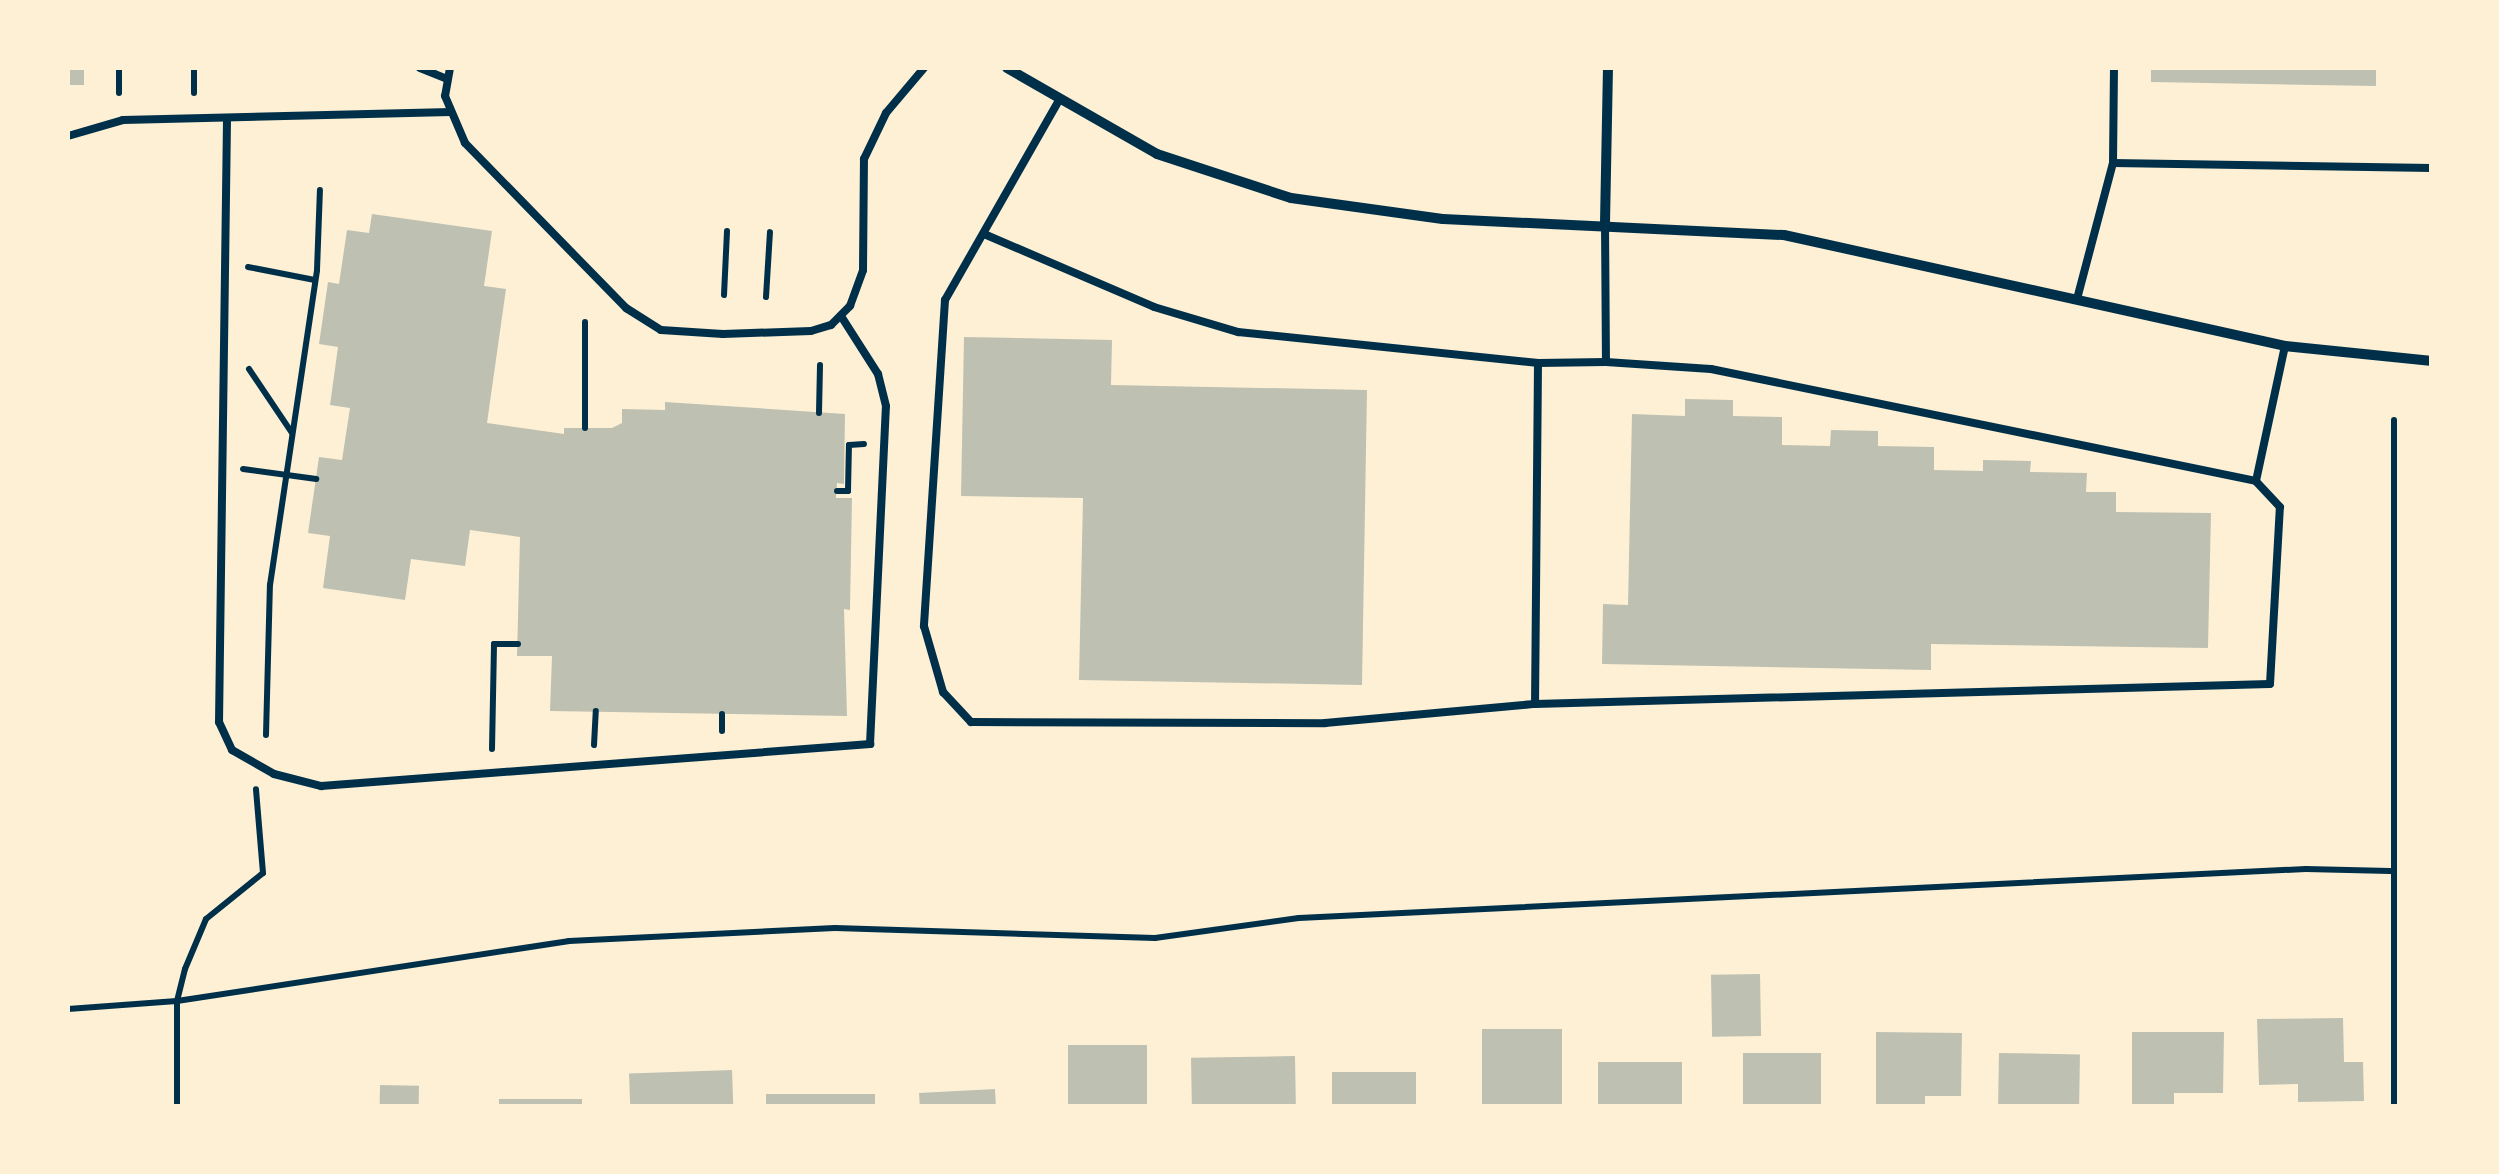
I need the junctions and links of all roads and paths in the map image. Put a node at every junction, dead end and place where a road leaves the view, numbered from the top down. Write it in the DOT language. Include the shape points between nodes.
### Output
graph roads {
  1 [pos="119,68"];
  2 [pos="194,68"];
  3 [pos="420,68"];
  4 [pos="450,68"];
  5 [pos="924,68"];
  6 [pos="1007,68"];
  7 [pos="1608,68"];
  8 [pos="2114,68"];
  9 [pos="445,78"];
  10 [pos="194,93"];
  11 [pos="119,94"];
  12 [pos="1058,102"];
  13 [pos="451,112"];
  14 [pos="226,120"];
  15 [pos="68,136"];
  16 [pos="2113,163"];
  17 [pos="2432,168"];
  18 [pos="320,190"];
  19 [pos="1606,222"];
  20 [pos="727,231"];
  21 [pos="770,232"];
  22 [pos="984,234"];
  23 [pos="243,266"];
  24 [pos="315,280"];
  25 [pos="724,294"];
  26 [pos="766,297"];
  27 [pos="2077,299"];
  28 [pos="841,316"];
  29 [pos="585,322"];
  30 [pos="2285,346"];
  31 [pos="241,357"];
  32 [pos="2432,361"];
  33 [pos="1606,362"];
  34 [pos="1538,363"];
  35 [pos="820,365"];
  36 [pos="818,413"];
  37 [pos="2394,420"];
  38 [pos="585,428"];
  39 [pos="292,434"];
  40 [pos="865,444"];
  41 [pos="239,469"];
  42 [pos="287,474"];
  43 [pos="316,478"];
  44 [pos="2256,481"];
  45 [pos="836,491"];
  46 [pos="518,644"];
  47 [pos="1535,704"];
  48 [pos="596,712"];
  49 [pos="266,734"];
  50 [pos="594,746"];
  51 [pos="492,749"];
  52 [pos="255,778"];
  53 [pos="2390,871"];
  54 [pos="177,1001"];
  55 [pos="68,1009"];
  56 [pos="176,1106"];
  57 [pos="2394,1106"];
  1 -- 11 [label="path"];
  2 -- 10 [label="path"];
  3 -- 9 [label="lane"];
  4 -- 9 [label="lane"];
  5 -- 28 [label="lane" via="886,113 864,158 863,270"];
  6 -- 12 [label="street"];
  7 -- 19 [label="street"];
  8 -- 16 [label="lane"];
  9 -- 13 [label="lane"];
  12 -- 19 [label="street" via="1157,154 1291,198 1443,219"];
  12 -- 22 [label="lane"];
  13 -- 14 [label="lane"];
  13 -- 28 [label="lane" via="465,143 626,308 661,330 811,332"];
  14 -- 15 [label="lane" via="123,120"];
  14 -- 28 [label="lane" via="220,722 232,750 274,774 321,786 870,744 886,406 878,374"];
  16 -- 17 [label="lane"];
  16 -- 27 [label="lane"];
  18 -- 24 [label="path"];
  19 -- 27 [label="street" via="1784,235"];
  19 -- 33 [label="lane"];
  20 -- 25 [label="path"];
  21 -- 26 [label="path"];
  22 -- 34 [label="lane" via="1154,307 1238,332"];
  22 -- 47 [label="lane" via="944,300 924,626 943,692 971,722 1325,722"];
  23 -- 24 [label="path"];
  24 -- 39 [label="path"];
  27 -- 30 [label="street"];
  29 -- 38 [label="path"];
  30 -- 32 [label="street"];
  30 -- 44 [label="lane"];
  31 -- 39 [label="path"];
  33 -- 34 [label="lane"];
  33 -- 44 [label="lane" via="1711,369"];
  34 -- 47 [label="lane"];
  35 -- 36 [label="path"];
  37 -- 53 [label="path"];
  39 -- 42 [label="path"];
  40 -- 45 [label="path" via="849,445 848,491"];
  41 -- 42 [label="path"];
  42 -- 43 [label="path"];
  42 -- 49 [label="path" via="270,585"];
  44 -- 47 [label="lane" via="2280,506 2270,684"];
  46 -- 51 [label="path" via="494,644"];
  48 -- 50 [label="path"];
  52 -- 54 [label="path" via="263,872 206,920"];
  53 -- 54 [label="path" via="2286,870 1299,918 1155,938 835,928 569,941"];
  53 -- 57 [label="path"];
  54 -- 55 [label="path"];
  54 -- 56 [label="path"];
}
